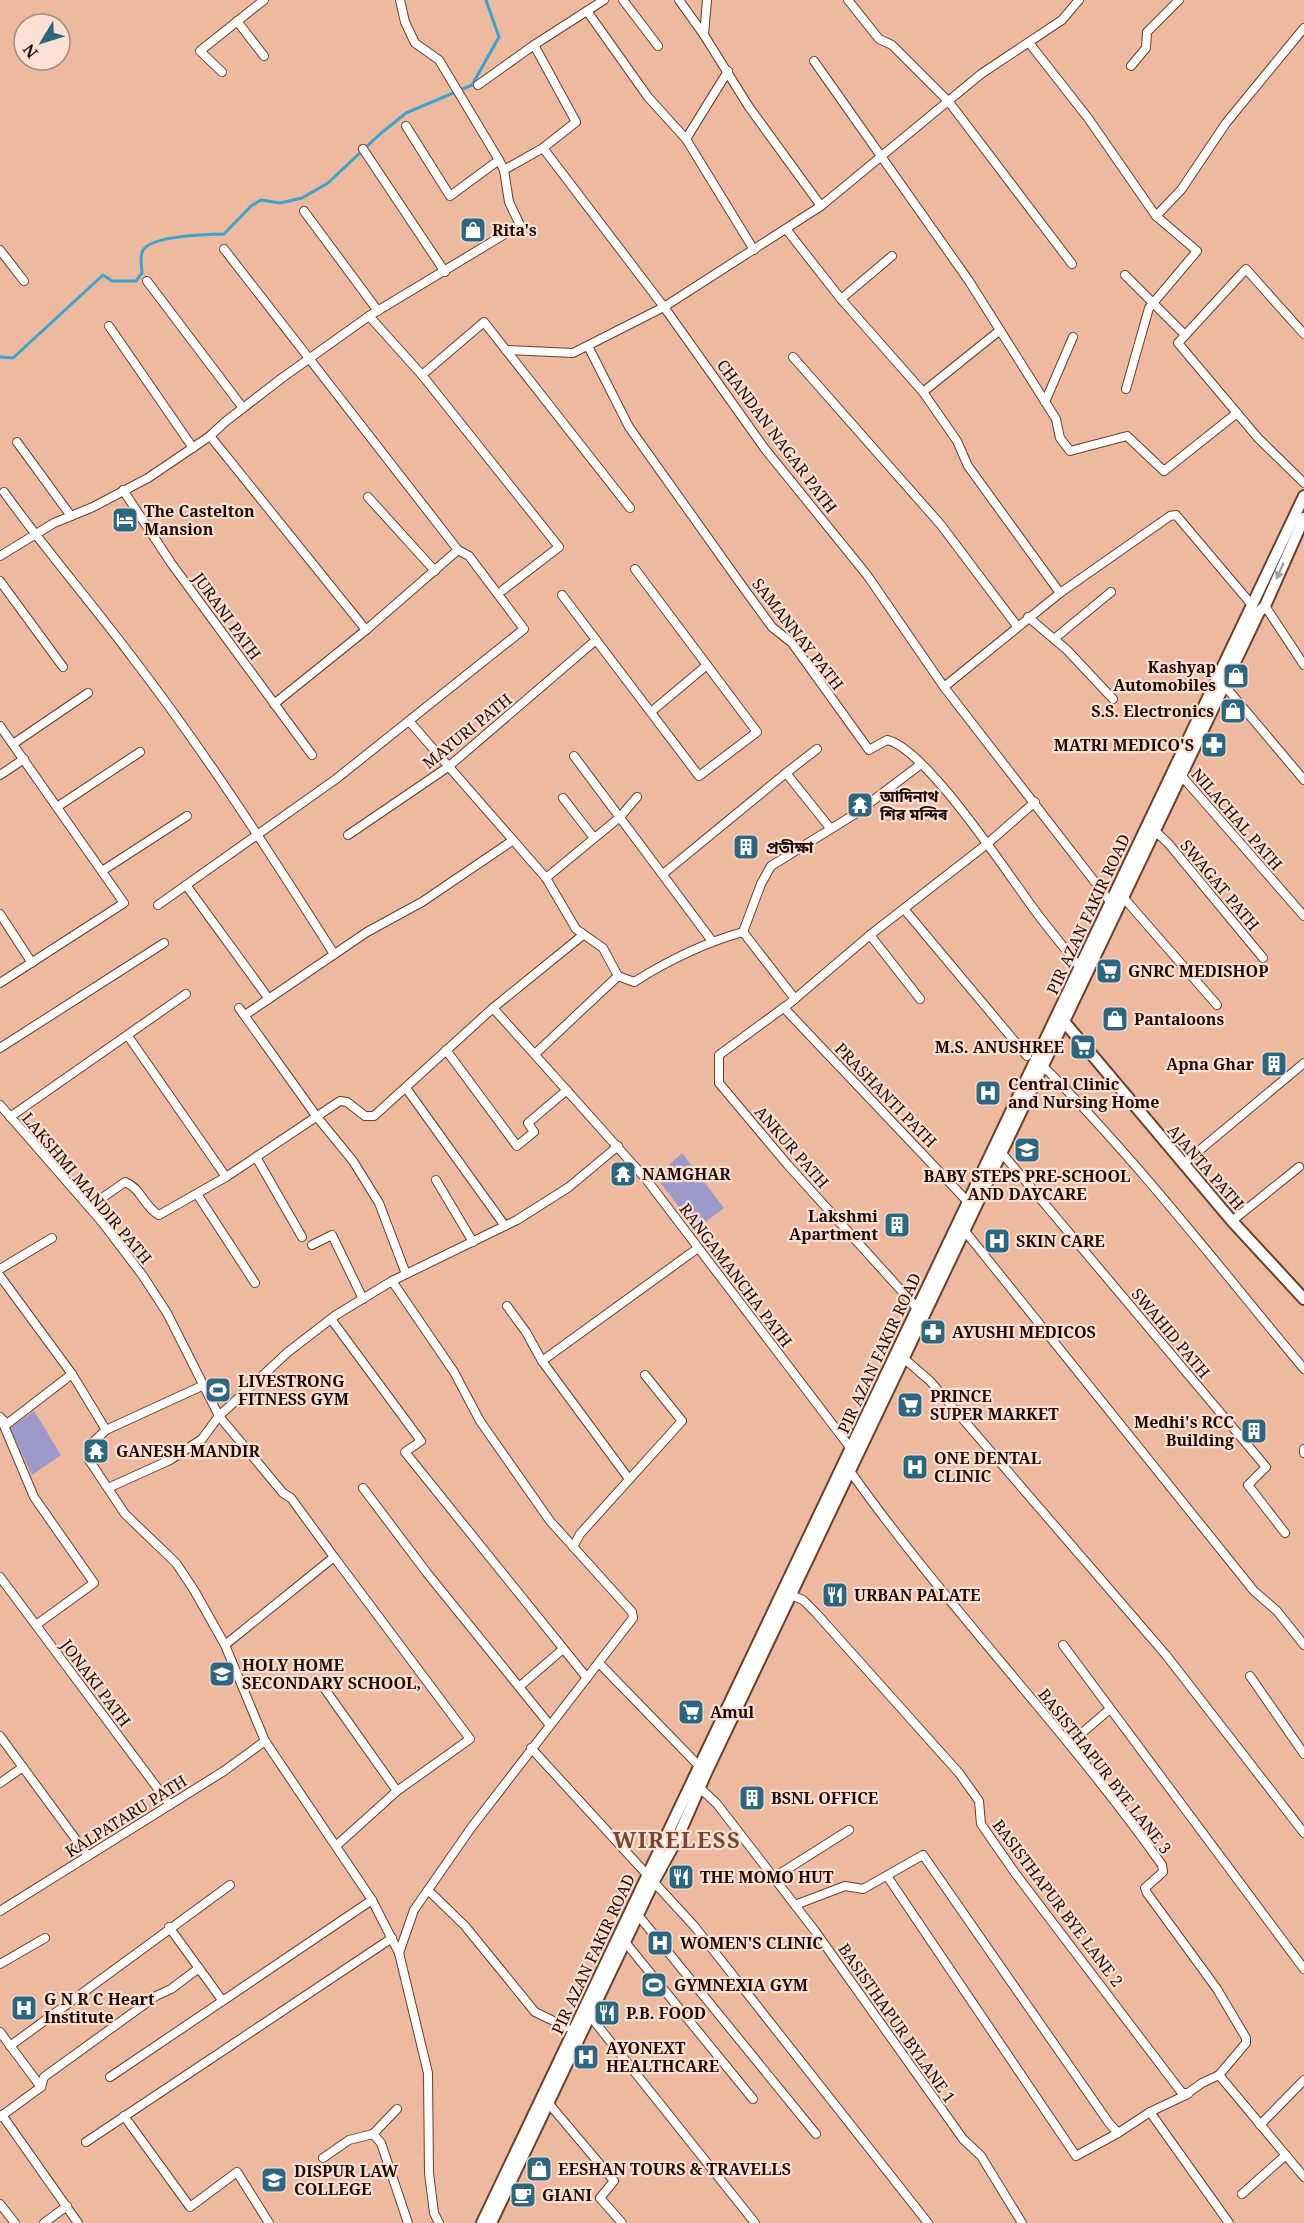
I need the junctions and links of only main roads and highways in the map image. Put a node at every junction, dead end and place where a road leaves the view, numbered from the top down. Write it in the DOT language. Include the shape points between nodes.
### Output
graph roads {
  1 [pos="1304,496"];
  2 [pos="1304,518"];
  3 [pos="1220,682"];
  4 [pos="1177,771"];
  5 [pos="1114,906"];
  6 [pos="1062,1020"];
  7 [pos="1304,1299"];
  8 [pos="900,1355"];
  9 [pos="854,1452"];
  10 [pos="703,1770"];
  11 [pos="648,1874"];
  12 [pos="546,2099"];
  13 [pos="482,2223"];
  14 [pos="492,2223"];
  1 -- 3 [label="main road, PIR AZAN FAKIR ROAD"];
  2 -- 3 [label="main road, PIR AZAN FAKIR ROAD, one-way" via="1265,606"];
  3 -- 4 [label="main road, PIR AZAN FAKIR ROAD"];
  4 -- 5 [label="main road, PIR AZAN FAKIR ROAD"];
  4 -- 5 [label="main road, PIR AZAN FAKIR ROAD" via="1155,831 1123,897"];
  5 -- 6 [label="main road, PIR AZAN FAKIR ROAD"];
  6 -- 7 [label="main road, AJANTA PATH" via="1232,1221"];
  6 -- 8 [label="main road, PIR AZAN FAKIR ROAD" via="964,1230"];
  6 -- 8 [label="main road, PIR AZAN FAKIR ROAD" via="968,1202 917,1308"];
  8 -- 9 [label="main road, PIR AZAN FAKIR ROAD"];
  9 -- 10 [label="main road, PIR AZAN FAKIR ROAD"];
  9 -- 10 [label="main road, PIR AZAN FAKIR ROAD" via="849,1471"];
  10 -- 11 [label="main road, PIR AZAN FAKIR ROAD"];
  10 -- 11 [label="main road, PIR AZAN FAKIR ROAD" via="677,1839"];
  11 -- 12 [label="main road, PIR AZAN FAKIR ROAD"];
  11 -- 12 [label="main road, PIR AZAN FAKIR ROAD" via="638,1915"];
  12 -- 13 [label="main road, PIR AZAN FAKIR ROAD"];
  12 -- 14 [label="main road"];
}
